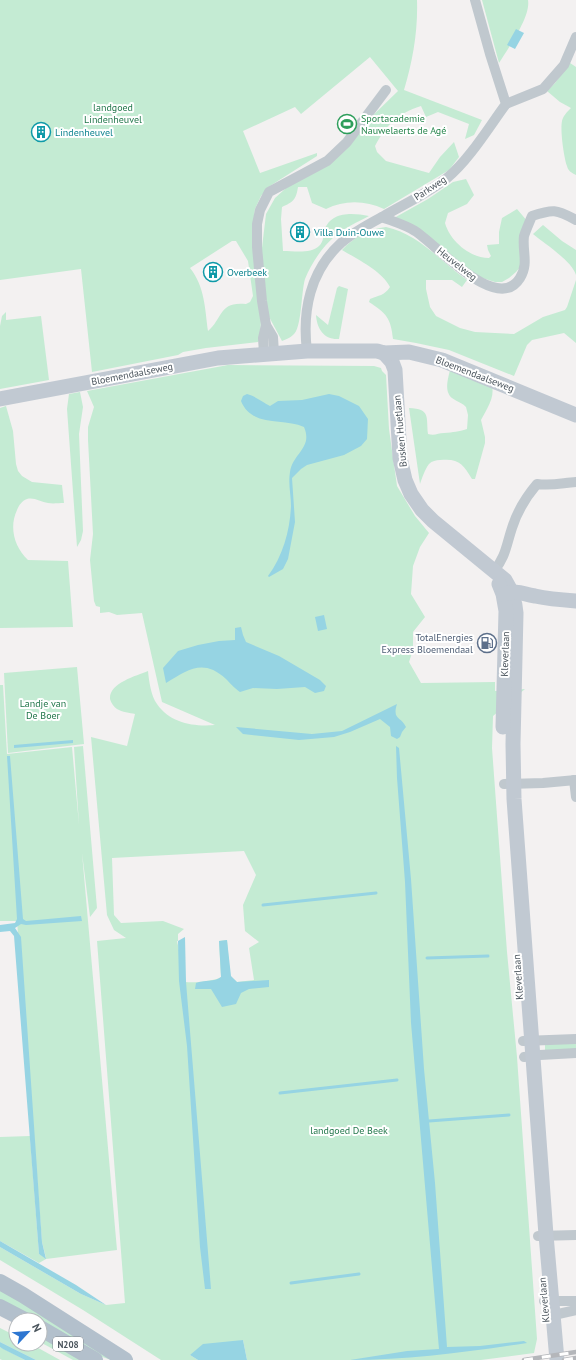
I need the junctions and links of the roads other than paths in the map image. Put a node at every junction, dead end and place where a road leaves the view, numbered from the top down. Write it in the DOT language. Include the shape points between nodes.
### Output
graph roads {
  1 [pos="475,0"];
  2 [pos="576,37"];
  3 [pos="386,90"];
  4 [pos="506,104"];
  5 [pos="382,217"];
  6 [pos="576,220"];
  7 [pos="307,351"];
  8 [pos="269,353"];
  9 [pos="384,353"];
  10 [pos="0,399"];
  11 [pos="576,415"];
  12 [pos="576,482"];
  13 [pos="494,572"];
  14 [pos="509,597"];
  15 [pos="576,601"];
  16 [pos="575,780"];
  17 [pos="509,783"];
  18 [pos="576,797"];
  19 [pos="576,1039"];
  20 [pos="528,1048"];
  21 [pos="576,1053"];
  22 [pos="542,1235"];
  23 [pos="573,1235"];
  24 [pos="0,1282"];
  25 [pos="548,1300"];
  26 [pos="576,1301"];
  27 [pos="0,1307"];
  28 [pos="576,1310"];
  29 [pos="10,1312"];
  30 [pos="549,1316"];
  31 [pos="48,1333"];
  32 [pos="95,1360"];
  33 [pos="125,1360"];
  34 [pos="549,1360"];
  35 [pos="557,1360"];
  1 -- 4 [label="street"];
  2 -- 4 [label="street" via="564,65 544,89"];
  3 -- 8 [label="street" via="347,142 327,161 269,192 264,200 257,232 266,325 263,338"];
  4 -- 5 [label="street, Parkweg" via="465,159 448,177 426,193"];
  5 -- 6 [label="street, Heuvelweg" via="415,230 453,263 482,284 495,288 511,287 520,279 525,266 524,237 532,216 547,211 561,212"];
  5 -- 7 [label="street, Parkweg" via="342,242 320,267 308,300"];
  7 -- 8 [label="street, Bloemendaalseweg"];
  7 -- 9 [label="street, Bloemendaalseweg"];
  8 -- 10 [label="street, Bloemendaalseweg" via="218,358"];
  9 -- 11 [label="street, Bloemendaalseweg" via="409,352 442,360"];
  9 -- 13 [label="street, Busken Huetlaan" via="395,370 400,458 411,494 433,521"];
  12 -- 13 [label="street" via="549,486 537,484 518,512 502,561"];
  13 -- 14 [label="street, Busken Huetlaan" via="505,580"];
  14 -- 15 [label="street" via="520,592"];
  14 -- 17 [label="street, Kleverlaan" via="506,611 503,744"];
  16 -- 17 [label="street"];
  16 -- 18 [label="street"];
  17 -- 20 [label="street, Kleverlaan"];
  19 -- 20 [label="street"];
  20 -- 21 [label="street"];
  20 -- 22 [label="street, Kleverlaan"];
  22 -- 23 [label="street"];
  22 -- 25 [label="street, Kleverlaan"];
  24 -- 33 [label="main road, N208"];
  25 -- 26 [label="street"];
  25 -- 30 [label="street, Kleverlaan"];
  27 -- 29 [label="main road"];
  28 -- 30 [label="street"];
  30 -- 34 [label="street, Kleverlaan"];
  30 -- 35 [label="street, Kleverlaan"];
  31 -- 32 [label="main road, N208"];
}
